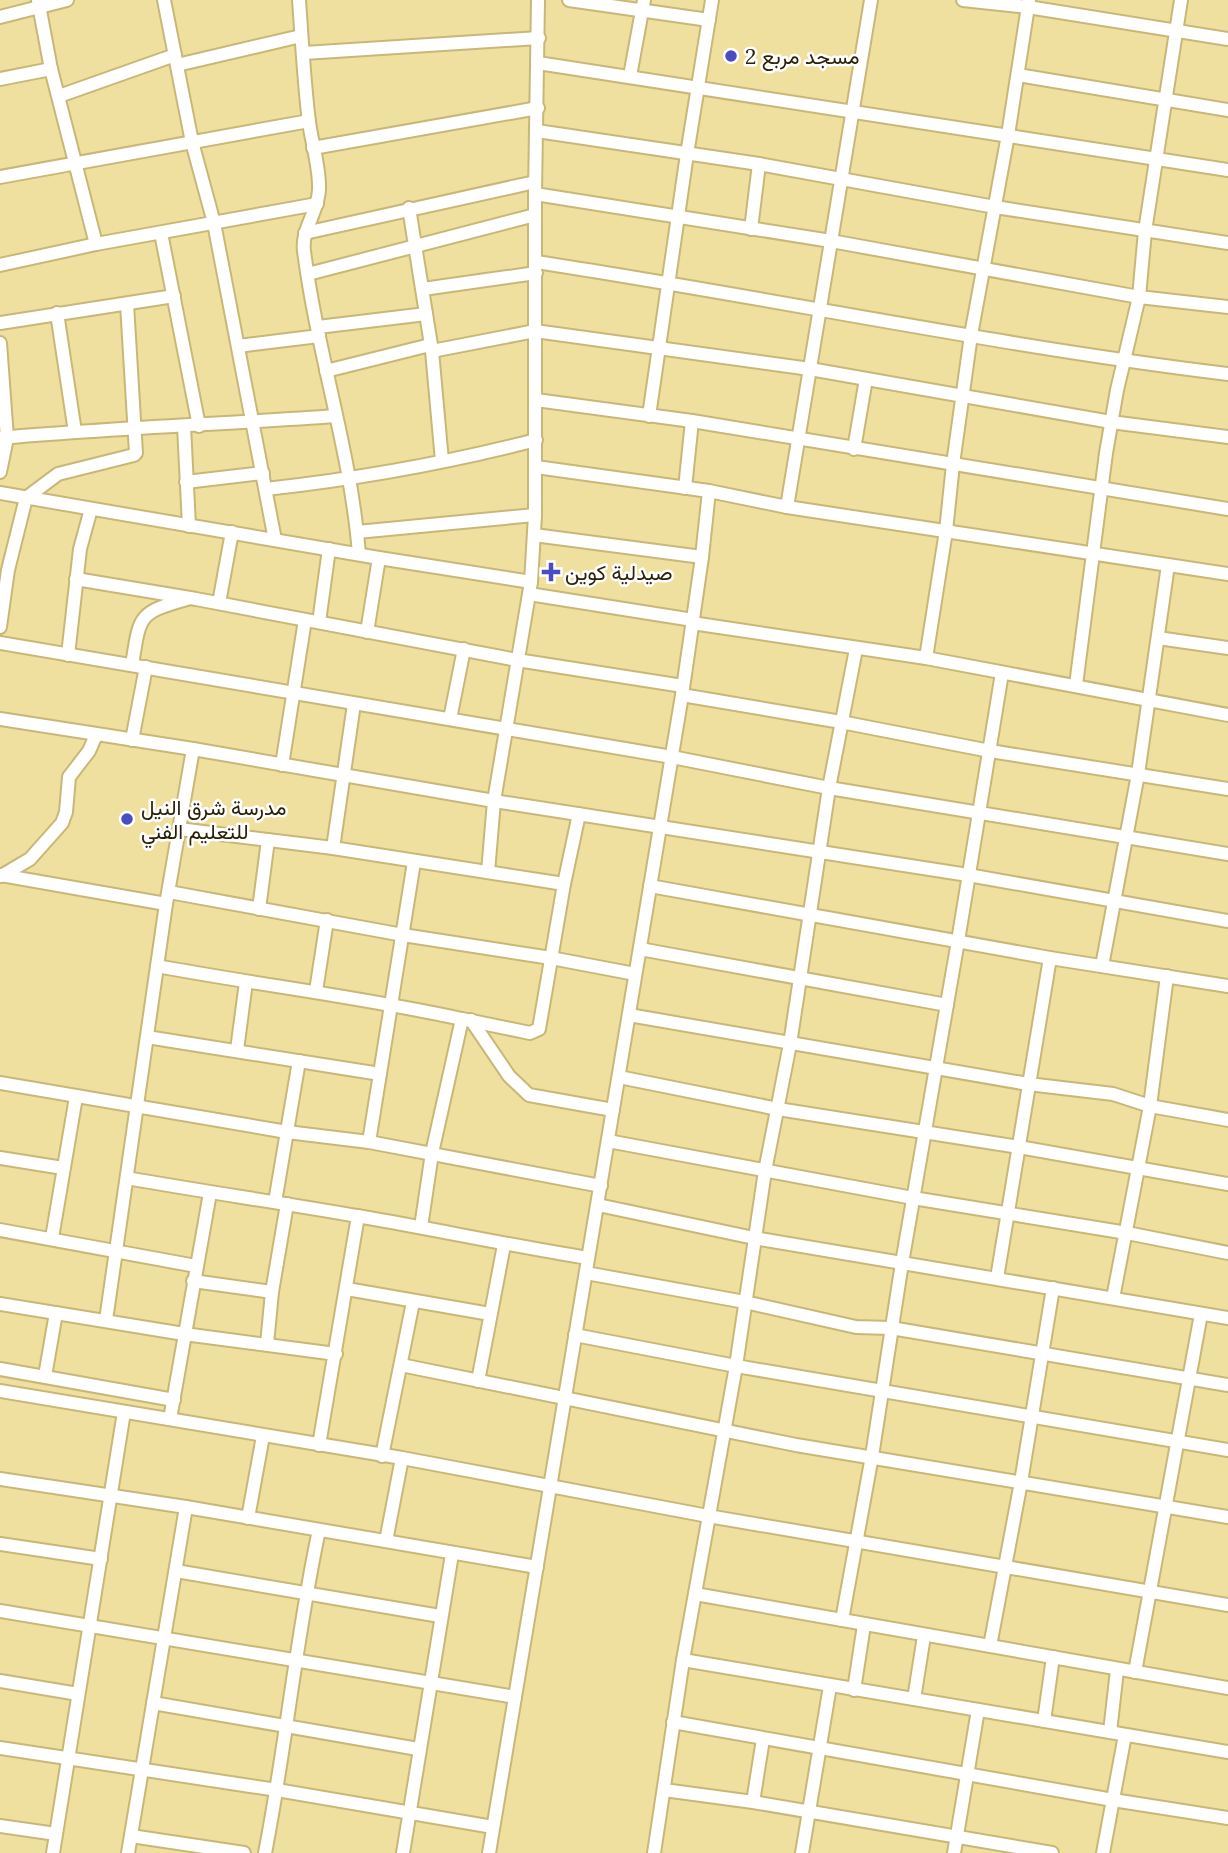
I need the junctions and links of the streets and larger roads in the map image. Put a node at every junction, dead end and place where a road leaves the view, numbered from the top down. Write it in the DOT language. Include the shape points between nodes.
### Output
graph roads {
  1 [pos="67,0"];
  2 [pos="164,0"];
  3 [pos="299,0"];
  4 [pos="538,0"];
  5 [pos="569,0"];
  6 [pos="712,0"];
  7 [pos="871,0"];
  8 [pos="963,0"];
  9 [pos="1181,0"];
  10 [pos="38,3"];
  11 [pos="1029,4"];
  12 [pos="643,6"];
  13 [pos="0,17"];
  14 [pos="709,20"];
  15 [pos="1176,31"];
  16 [pos="302,36"];
  17 [pos="539,38"];
  18 [pos="1228,39"];
  19 [pos="304,53"];
  20 [pos="176,60"];
  21 [pos="538,63"];
  22 [pos="51,69"];
  23 [pos="1018,75"];
  24 [pos="630,76"];
  25 [pos="0,79"];
  26 [pos="698,86"];
  27 [pos="59,96"];
  28 [pos="1166,99"];
  29 [pos="538,108"];
  30 [pos="1228,110"];
  31 [pos="852,111"];
  32 [pos="309,121"];
  33 [pos="537,131"];
  34 [pos="1008,135"];
  35 [pos="192,142"];
  36 [pos="313,148"];
  37 [pos="687,154"];
  38 [pos="1156,158"];
  39 [pos="76,164"];
  40 [pos="759,164"];
  41 [pos="1228,170"];
  42 [pos="0,177"];
  43 [pos="841,178"];
  44 [pos="535,188"];
  45 [pos="317,204"];
  46 [pos="409,208"];
  47 [pos="995,208"];
  48 [pos="535,215"];
  49 [pos="679,219"];
  50 [pos="214,223"];
  51 [pos="751,229"];
  52 [pos="1145,231"];
  53 [pos="161,233"];
  54 [pos="305,233"];
  55 [pos="831,242"];
  56 [pos="1228,243"];
  57 [pos="96,244"];
  58 [pos="417,246"];
  59 [pos="0,265"];
  60 [pos="536,267"];
  61 [pos="984,270"];
  62 [pos="308,274"];
  63 [pos="669,282"];
  64 [pos="423,289"];
  65 [pos="174,296"];
  66 [pos="1139,297"];
  67 [pos="127,304"];
  68 [pos="1228,307"];
  69 [pos="819,309"];
  70 [pos="57,313"];
  71 [pos="426,314"];
  72 [pos="0,323"];
  73 [pos="535,331"];
  74 [pos="318,332"];
  75 [pos="971,335"];
  76 [pos="0,343"];
  77 [pos="238,346"];
  78 [pos="431,348"];
  79 [pos="659,348"];
  80 [pos="1125,362"];
  81 [pos="810,369"];
  82 [pos="326,371"];
  83 [pos="1228,374"];
  84 [pos="866,379"];
  85 [pos="2,395"];
  86 [pos="962,397"];
  87 [pos="536,400"];
  88 [pos="336,416"];
  89 [pos="649,416"];
  90 [pos="692,421"];
  91 [pos="252,422"];
  92 [pos="1111,422"];
  93 [pos="184,426"];
  94 [pos="199,426"];
  95 [pos="135,427"];
  96 [pos="75,432"];
  97 [pos="1228,437"];
  98 [pos="4,438"];
  99 [pos="799,439"];
  100 [pos="536,440"];
  101 [pos="855,449"];
  102 [pos="442,461"];
  103 [pos="953,464"];
  104 [pos="536,467"];
  105 [pos="0,472"];
  106 [pos="262,473"];
  107 [pos="350,480"];
  108 [pos="186,482"];
  109 [pos="1102,486"];
  110 [pos="685,488"];
  111 [pos="266,489"];
  112 [pos="709,491"];
  113 [pos="0,493"];
  114 [pos="26,498"];
  115 [pos="788,507"];
  116 [pos="91,509"];
  117 [pos="1228,509"];
  118 [pos="535,515"];
  119 [pos="189,526"];
  120 [pos="946,531"];
  121 [pos="232,532"];
  122 [pos="357,532"];
  123 [pos="534,535"];
  124 [pos="275,540"];
  125 [pos="329,549"];
  126 [pos="1092,553"];
  127 [pos="359,554"];
  128 [pos="702,557"];
  129 [pos="379,558"];
  130 [pos="1168,565"];
  131 [pos="4,569"];
  132 [pos="1228,574"];
  133 [pos="76,579"];
  134 [pos="530,588"];
  135 [pos="191,598"];
  136 [pos="219,603"];
  137 [pos="305,620"];
  138 [pos="692,621"];
  139 [pos="319,622"];
  140 [pos="0,627"];
  141 [pos="367,632"];
  142 [pos="1158,638"];
  143 [pos="0,643"];
  144 [pos="1228,648"];
  145 [pos="464,649"];
  146 [pos="856,649"];
  147 [pos="68,654"];
  148 [pos="926,658"];
  149 [pos="517,660"];
  150 [pos="132,665"];
  151 [pos="146,667"];
  152 [pos="1002,673"];
  153 [pos="1076,685"];
  154 [pos="683,690"];
  155 [pos="292,693"];
  156 [pos="1148,701"];
  157 [pos="354,704"];
  158 [pos="1228,715"];
  159 [pos="0,719"];
  160 [pos="450,719"];
  161 [pos="841,722"];
  162 [pos="506,728"];
  163 [pos="96,735"];
  164 [pos="132,740"];
  165 [pos="193,749"];
  166 [pos="990,751"];
  167 [pos="672,757"];
  168 [pos="282,765"];
  169 [pos="1138,774"];
  170 [pos="343,775"];
  171 [pos="829,788"];
  172 [pos="1228,789"];
  173 [pos="494,801"];
  174 [pos="579,814"];
  175 [pos="979,814"];
  176 [pos="661,826"];
  177 [pos="179,829"];
  178 [pos="1125,839"];
  179 [pos="268,840"];
  180 [pos="333,848"];
  181 [pos="820,852"];
  182 [pos="1228,854"];
  183 [pos="414,862"];
  184 [pos="488,872"];
  185 [pos="968,875"];
  186 [pos="1,876"];
  187 [pos="564,884"];
  188 [pos="650,887"];
  189 [pos="167,898"];
  190 [pos="1112,901"];
  191 [pos="260,909"];
  192 [pos="808,916"];
  193 [pos="327,920"];
  194 [pos="1228,921"];
  195 [pos="403,935"];
  196 [pos="958,941"];
  197 [pos="640,949"];
  198 [pos="551,958"];
  199 [pos="1050,958"];
  200 [pos="157,966"];
  201 [pos="1102,966"];
  202 [pos="635,974"];
  203 [pos="1167,976"];
  204 [pos="798,979"];
  205 [pos="246,982"];
  206 [pos="1228,986"];
  207 [pos="316,991"];
  208 [pos="392,1003"];
  209 [pos="947,1005"];
  210 [pos="629,1015"];
  211 [pos="466,1019"];
  212 [pos="147,1037"];
  213 [pos="790,1044"];
  214 [pos="237,1050"];
  215 [pos="299,1061"];
  216 [pos="935,1068"];
  217 [pos="380,1074"];
  218 [pos="619,1077"];
  219 [pos="0,1083"];
  220 [pos="1028,1084"];
  221 [pos="76,1097"];
  222 [pos="1150,1106"];
  223 [pos="137,1107"];
  224 [pos="778,1109"];
  225 [pos="613,1110"];
  226 [pos="1228,1120"];
  227 [pos="287,1132"];
  228 [pos="925,1133"];
  229 [pos="608,1141"];
  230 [pos="369,1142"];
  231 [pos="1019,1147"];
  232 [pos="432,1153"];
  233 [pos="0,1158"];
  234 [pos="63,1168"];
  235 [pos="1139,1168"];
  236 [pos="765,1171"];
  237 [pos="127,1178"];
  238 [pos="1228,1184"];
  239 [pos="601,1186"];
  240 [pos="210,1193"];
  241 [pos="913,1198"];
  242 [pos="281,1203"];
  243 [pos="598,1205"];
  244 [pos="1007,1213"];
  245 [pos="358,1216"];
  246 [pos="422,1227"];
  247 [pos="0,1230"];
  248 [pos="1127,1233"];
  249 [pos="52,1238"];
  250 [pos="754,1238"];
  251 [pos="504,1245"];
  252 [pos="116,1251"];
  253 [pos="1228,1253"];
  254 [pos="588,1258"];
  255 [pos="901,1263"];
  256 [pos="196,1266"];
  257 [pos="586,1273"];
  258 [pos="997,1278"];
  259 [pos="193,1281"];
  260 [pos="1053,1288"];
  261 [pos="347,1289"];
  262 [pos="272,1292"];
  263 [pos="1113,1298"];
  264 [pos="413,1302"];
  265 [pos="745,1303"];
  266 [pos="0,1304"];
  267 [pos="55,1313"];
  268 [pos="490,1314"];
  269 [pos="1201,1314"];
  270 [pos="1228,1318"];
  271 [pos="106,1321"];
  272 [pos="891,1328"];
  273 [pos="184,1334"];
  274 [pos="575,1335"];
  275 [pos="267,1344"];
  276 [pos="1042,1353"];
  277 [pos="335,1354"];
  278 [pos="401,1365"];
  279 [pos="736,1366"];
  280 [pos="0,1369"];
  281 [pos="46,1376"];
  282 [pos="1189,1379"];
  283 [pos="478,1381"];
  284 [pos="1228,1385"];
  285 [pos="0,1391"];
  286 [pos="881,1391"];
  287 [pos="565,1399"];
  288 [pos="174,1400"];
  289 [pos="124,1412"];
  290 [pos="1032,1417"];
  291 [pos="170,1419"];
  292 [pos="724,1431"];
  293 [pos="263,1436"];
  294 [pos="1177,1441"];
  295 [pos="319,1444"];
  296 [pos="1228,1450"];
  297 [pos="382,1456"];
  298 [pos="872,1456"];
  299 [pos="402,1458"];
  300 [pos="0,1479"];
  301 [pos="1021,1482"];
  302 [pos="548,1486"];
  303 [pos="111,1495"];
  304 [pos="186,1507"];
  305 [pos="1164,1508"];
  306 [pos="708,1516"];
  307 [pos="1228,1517"];
  308 [pos="248,1518"];
  309 [pos="319,1530"];
  310 [pos="386,1541"];
  311 [pos="857,1541"];
  312 [pos="0,1544"];
  313 [pos="452,1554"];
  314 [pos="101,1559"];
  315 [pos="537,1567"];
  316 [pos="1003,1567"];
  317 [pos="176,1571"];
  318 [pos="1149,1591"];
  319 [pos="305,1594"];
  320 [pos="695,1594"];
  321 [pos="1228,1605"];
  322 [pos="0,1611"];
  323 [pos="440,1616"];
  324 [pos="842,1620"];
  325 [pos="863,1625"];
  326 [pos="90,1626"];
  327 [pos="924,1636"];
  328 [pos="165,1640"];
  329 [pos="990,1646"];
  330 [pos="1053,1657"];
  331 [pos="295,1658"];
  332 [pos="683,1660"];
  333 [pos="1117,1670"];
  334 [pos="1135,1672"];
  335 [pos="0,1681"];
  336 [pos="430,1682"];
  337 [pos="830,1686"];
  338 [pos="1228,1688"];
  339 [pos="854,1690"];
  340 [pos="78,1694"];
  341 [pos="515,1697"];
  342 [pos="914,1699"];
  343 [pos="153,1703"];
  344 [pos="978,1710"];
  345 [pos="1044,1721"];
  346 [pos="673,1722"];
  347 [pos="286,1726"];
  348 [pos="1110,1732"];
  349 [pos="1125,1735"];
  350 [pos="763,1739"];
  351 [pos="0,1748"];
  352 [pos="418,1749"];
  353 [pos="820,1750"];
  354 [pos="1228,1752"];
  355 [pos="68,1759"];
  356 [pos="141,1768"];
  357 [pos="967,1774"];
  358 [pos="277,1790"];
  359 [pos="664,1790"];
  360 [pos="1113,1800"];
  361 [pos="753,1802"];
  362 [pos="810,1811"];
  363 [pos="410,1814"];
  364 [pos="1228,1818"];
  365 [pos="0,1826"];
  366 [pos="493,1827"];
  367 [pos="56,1834"];
  368 [pos="131,1836"];
  369 [pos="957,1838"];
  370 [pos="657,1852"];
  371 [pos="53,1853"];
  372 [pos="128,1853"];
  373 [pos="244,1853"];
  374 [pos="265,1853"];
  375 [pos="402,1853"];
  376 [pos="489,1853"];
  377 [pos="802,1853"];
  378 [pos="954,1853"];
  379 [pos="1052,1853"];
  380 [pos="1103,1853"];
  1 -- 10 [label="street"];
  2 -- 20 [label="street"];
  3 -- 16 [label="street"];
  4 -- 17 [label="street"];
  5 -- 12 [label="street"];
  6 -- 14 [label="street"];
  7 -- 31 [label="street"];
  8 -- 11 [label="street"];
  9 -- 15 [label="street"];
  10 -- 13 [label="street"];
  10 -- 22 [label="street"];
  11 -- 15 [label="street"];
  11 -- 23 [label="street"];
  12 -- 14 [label="street"];
  12 -- 24 [label="street"];
  14 -- 26 [label="street"];
  15 -- 18 [label="street"];
  15 -- 28 [label="street"];
  16 -- 19 [label="street"];
  16 -- 20 [label="street"];
  17 -- 19 [label="street"];
  17 -- 21 [label="street"];
  19 -- 32 [label="street"];
  20 -- 27 [label="street"];
  20 -- 35 [label="street"];
  21 -- 24 [label="street"];
  21 -- 29 [label="street"];
  22 -- 25 [label="street"];
  22 -- 27 [label="street"];
  23 -- 28 [label="street"];
  23 -- 34 [label="street"];
  24 -- 26 [label="street"];
  26 -- 31 [label="street"];
  26 -- 37 [label="street"];
  27 -- 39 [label="street"];
  28 -- 30 [label="street"];
  28 -- 38 [label="street"];
  29 -- 33 [label="street"];
  29 -- 36 [label="street"];
  31 -- 34 [label="street"];
  31 -- 43 [label="street"];
  32 -- 35 [label="street"];
  32 -- 36 [label="street"];
  33 -- 37 [label="street"];
  33 -- 44 [label="street"];
  34 -- 38 [label="street"];
  34 -- 47 [label="street"];
  35 -- 39 [label="street"];
  35 -- 50 [label="street"];
  36 -- 45 [label="street" via="319,182"];
  37 -- 40 [label="street"];
  37 -- 49 [label="street"];
  38 -- 41 [label="street"];
  38 -- 52 [label="street"];
  39 -- 42 [label="street"];
  39 -- 57 [label="street"];
  40 -- 43 [label="street"];
  40 -- 51 [label="street"];
  43 -- 47 [label="street"];
  43 -- 55 [label="street"];
  44 -- 46 [label="street"];
  44 -- 48 [label="street"];
  44 -- 49 [label="street"];
  45 -- 50 [label="street"];
  45 -- 54 [label="street"];
  46 -- 54 [label="street"];
  46 -- 58 [label="street"];
  47 -- 52 [label="street"];
  47 -- 61 [label="street"];
  48 -- 58 [label="street"];
  48 -- 60 [label="street"];
  49 -- 51 [label="street"];
  49 -- 63 [label="street"];
  50 -- 53 [label="street"];
  50 -- 77 [label="street"];
  51 -- 55 [label="street"];
  52 -- 56 [label="street"];
  52 -- 66 [label="street"];
  53 -- 57 [label="street"];
  53 -- 65 [label="street"];
  54 -- 62 [label="street"];
  55 -- 61 [label="street"];
  55 -- 69 [label="street"];
  57 -- 59 [label="street"];
  58 -- 62 [label="street"];
  58 -- 64 [label="street"];
  60 -- 63 [label="street"];
  60 -- 64 [label="street"];
  60 -- 73 [label="street"];
  61 -- 66 [label="street"];
  61 -- 75 [label="street"];
  62 -- 74 [label="street"];
  63 -- 69 [label="street"];
  63 -- 79 [label="street"];
  64 -- 71 [label="street"];
  65 -- 67 [label="street"];
  65 -- 94 [label="street"];
  66 -- 68 [label="street"];
  66 -- 80 [label="street"];
  67 -- 70 [label="street"];
  67 -- 95 [label="street"];
  69 -- 75 [label="street"];
  69 -- 81 [label="street"];
  70 -- 72 [label="street"];
  70 -- 96 [label="street"];
  71 -- 74 [label="street"];
  71 -- 78 [label="street"];
  73 -- 78 [label="street"];
  73 -- 79 [label="street"];
  73 -- 87 [label="street"];
  74 -- 77 [label="street"];
  74 -- 82 [label="street"];
  75 -- 80 [label="street"];
  75 -- 86 [label="street"];
  76 -- 85 [label="street"];
  77 -- 91 [label="street"];
  78 -- 82 [label="street"];
  78 -- 102 [label="street"];
  79 -- 81 [label="street"];
  79 -- 89 [label="street"];
  80 -- 83 [label="street"];
  80 -- 92 [label="street"];
  81 -- 84 [label="street"];
  81 -- 99 [label="street"];
  82 -- 88 [label="street"];
  84 -- 86 [label="street"];
  84 -- 101 [label="street"];
  85 -- 98 [label="street"];
  86 -- 92 [label="street"];
  86 -- 103 [label="street"];
  87 -- 89 [label="street"];
  87 -- 100 [label="street"];
  88 -- 91 [label="street"];
  88 -- 107 [label="street"];
  89 -- 90 [label="street"];
  90 -- 99 [label="street"];
  90 -- 110 [label="street"];
  91 -- 94 [label="street"];
  91 -- 106 [label="street"];
  92 -- 97 [label="street"];
  92 -- 109 [label="street"];
  93 -- 94 [label="street"];
  93 -- 95 [label="street"];
  93 -- 108 [label="street"];
  95 -- 96 [label="street"];
  95 -- 114 [label="street" via="135,454 58,474"];
  96 -- 98 [label="street"];
  98 -- 105 [label="street"];
  99 -- 101 [label="street"];
  99 -- 115 [label="street"];
  100 -- 102 [label="street"];
  100 -- 104 [label="street"];
  101 -- 103 [label="street"];
  102 -- 107 [label="street"];
  103 -- 109 [label="street"];
  103 -- 120 [label="street"];
  104 -- 110 [label="street"];
  104 -- 118 [label="street"];
  106 -- 108 [label="street"];
  106 -- 111 [label="street"];
  107 -- 111 [label="street"];
  107 -- 122 [label="street"];
  108 -- 119 [label="street"];
  109 -- 117 [label="street"];
  109 -- 126 [label="street"];
  110 -- 112 [label="street"];
  111 -- 124 [label="street"];
  112 -- 115 [label="street"];
  112 -- 128 [label="street"];
  113 -- 114 [label="street"];
  114 -- 116 [label="street"];
  114 -- 131 [label="street"];
  115 -- 120 [label="street"];
  116 -- 119 [label="street"];
  116 -- 133 [label="street"];
  118 -- 122 [label="street"];
  118 -- 123 [label="street"];
  119 -- 121 [label="street"];
  120 -- 126 [label="street"];
  120 -- 148 [label="street"];
  121 -- 124 [label="street"];
  121 -- 136 [label="street"];
  122 -- 127 [label="street"];
  123 -- 128 [label="street"];
  123 -- 134 [label="street"];
  124 -- 125 [label="street"];
  125 -- 127 [label="street"];
  125 -- 139 [label="street"];
  126 -- 130 [label="street"];
  126 -- 153 [label="street"];
  127 -- 129 [label="street"];
  128 -- 138 [label="street"];
  129 -- 134 [label="street"];
  129 -- 141 [label="street"];
  130 -- 132 [label="street"];
  130 -- 142 [label="street"];
  131 -- 140 [label="street"];
  133 -- 135 [label="street"];
  133 -- 147 [label="street"];
  134 -- 138 [label="street"];
  134 -- 149 [label="street"];
  135 -- 136 [label="street"];
  135 -- 150 [label="street" via="145,615 139,624"];
  136 -- 137 [label="street"];
  137 -- 139 [label="street"];
  137 -- 155 [label="street"];
  138 -- 146 [label="street"];
  138 -- 154 [label="street"];
  139 -- 141 [label="street"];
  141 -- 145 [label="street"];
  142 -- 144 [label="street"];
  142 -- 156 [label="street"];
  143 -- 147 [label="street"];
  145 -- 149 [label="street"];
  145 -- 160 [label="street"];
  146 -- 148 [label="street"];
  146 -- 161 [label="street"];
  147 -- 150 [label="street"];
  148 -- 152 [label="street"];
  149 -- 154 [label="street"];
  149 -- 162 [label="street"];
  150 -- 151 [label="street"];
  151 -- 155 [label="street"];
  151 -- 164 [label="street"];
  152 -- 153 [label="street"];
  152 -- 166 [label="street"];
  153 -- 156 [label="street"];
  154 -- 161 [label="street"];
  154 -- 167 [label="street"];
  155 -- 157 [label="street"];
  155 -- 168 [label="street"];
  156 -- 158 [label="street"];
  156 -- 169 [label="street"];
  157 -- 160 [label="street"];
  157 -- 170 [label="street"];
  159 -- 163 [label="street"];
  160 -- 162 [label="street"];
  161 -- 166 [label="street"];
  161 -- 171 [label="street"];
  162 -- 167 [label="street"];
  162 -- 173 [label="street"];
  163 -- 164 [label="street"];
  163 -- 186 [label="street" via="69,777 62,823 30,859"];
  164 -- 165 [label="street"];
  165 -- 168 [label="street"];
  165 -- 177 [label="street"];
  166 -- 169 [label="street"];
  166 -- 175 [label="street"];
  167 -- 171 [label="street"];
  167 -- 176 [label="street"];
  168 -- 170 [label="street"];
  169 -- 172 [label="street"];
  169 -- 178 [label="street"];
  170 -- 173 [label="street"];
  170 -- 180 [label="street"];
  171 -- 175 [label="street"];
  171 -- 181 [label="street"];
  173 -- 174 [label="street"];
  173 -- 184 [label="street"];
  174 -- 176 [label="street"];
  174 -- 187 [label="street"];
  175 -- 178 [label="street"];
  175 -- 185 [label="street"];
  176 -- 181 [label="street"];
  176 -- 188 [label="street"];
  177 -- 179 [label="street"];
  177 -- 189 [label="street"];
  178 -- 182 [label="street"];
  178 -- 190 [label="street"];
  179 -- 180 [label="street"];
  179 -- 191 [label="street"];
  180 -- 183 [label="street"];
  181 -- 185 [label="street"];
  181 -- 192 [label="street"];
  183 -- 184 [label="street"];
  183 -- 195 [label="street"];
  184 -- 187 [label="street"];
  185 -- 190 [label="street"];
  185 -- 196 [label="street"];
  186 -- 189 [label="street"];
  187 -- 198 [label="street"];
  188 -- 192 [label="street"];
  188 -- 197 [label="street"];
  189 -- 191 [label="street"];
  189 -- 200 [label="street"];
  190 -- 194 [label="street"];
  190 -- 201 [label="street"];
  191 -- 193 [label="street"];
  192 -- 196 [label="street"];
  192 -- 204 [label="street"];
  193 -- 195 [label="street"];
  193 -- 207 [label="street"];
  195 -- 198 [label="street"];
  195 -- 208 [label="street"];
  196 -- 199 [label="street"];
  196 -- 209 [label="street"];
  197 -- 202 [label="street"];
  197 -- 204 [label="street"];
  198 -- 202 [label="street"];
  198 -- 211 [label="street" via="535,1033"];
  199 -- 201 [label="street"];
  199 -- 220 [label="street"];
  200 -- 205 [label="street"];
  200 -- 212 [label="street"];
  201 -- 203 [label="street"];
  202 -- 210 [label="street"];
  203 -- 206 [label="street"];
  203 -- 222 [label="street"];
  204 -- 209 [label="street"];
  204 -- 213 [label="street"];
  205 -- 207 [label="street"];
  205 -- 214 [label="street"];
  207 -- 208 [label="street"];
  208 -- 211 [label="street"];
  208 -- 217 [label="street"];
  209 -- 216 [label="street"];
  210 -- 213 [label="street"];
  210 -- 218 [label="street"];
  211 -- 225 [label="street" via="529,1095"];
  211 -- 232 [label="street"];
  212 -- 214 [label="street"];
  212 -- 223 [label="street"];
  213 -- 216 [label="street"];
  213 -- 224 [label="street"];
  214 -- 215 [label="street"];
  215 -- 217 [label="street"];
  215 -- 227 [label="street"];
  216 -- 220 [label="street"];
  216 -- 228 [label="street"];
  217 -- 230 [label="street"];
  218 -- 224 [label="street"];
  218 -- 225 [label="street"];
  219 -- 221 [label="street"];
  220 -- 222 [label="street" via="1113,1094"];
  220 -- 231 [label="street"];
  221 -- 223 [label="street"];
  221 -- 234 [label="street"];
  222 -- 226 [label="street"];
  222 -- 235 [label="street"];
  223 -- 227 [label="street"];
  223 -- 237 [label="street"];
  224 -- 228 [label="street"];
  224 -- 236 [label="street"];
  225 -- 229 [label="street"];
  227 -- 230 [label="street"];
  227 -- 242 [label="street"];
  228 -- 231 [label="street"];
  228 -- 241 [label="street"];
  229 -- 236 [label="street"];
  229 -- 239 [label="street"];
  230 -- 232 [label="street"];
  231 -- 235 [label="street"];
  231 -- 244 [label="street"];
  232 -- 239 [label="street"];
  232 -- 246 [label="street"];
  233 -- 234 [label="street"];
  234 -- 249 [label="street"];
  235 -- 238 [label="street"];
  235 -- 248 [label="street"];
  236 -- 241 [label="street"];
  236 -- 250 [label="street"];
  237 -- 240 [label="street"];
  237 -- 252 [label="street"];
  239 -- 243 [label="street"];
  240 -- 242 [label="street"];
  240 -- 256 [label="street"];
  241 -- 244 [label="street"];
  241 -- 255 [label="street"];
  242 -- 245 [label="street"];
  242 -- 262 [label="street"];
  243 -- 250 [label="street"];
  243 -- 254 [label="street"];
  244 -- 248 [label="street"];
  244 -- 258 [label="street"];
  245 -- 246 [label="street"];
  245 -- 261 [label="street"];
  246 -- 251 [label="street"];
  247 -- 249 [label="street"];
  248 -- 253 [label="street"];
  248 -- 263 [label="street"];
  249 -- 252 [label="street"];
  250 -- 255 [label="street"];
  250 -- 265 [label="street"];
  251 -- 254 [label="street"];
  251 -- 268 [label="street"];
  252 -- 256 [label="street"];
  252 -- 271 [label="street"];
  254 -- 257 [label="street"];
  255 -- 258 [label="street"];
  255 -- 272 [label="street"];
  256 -- 259 [label="street"];
  257 -- 265 [label="street"];
  257 -- 274 [label="street"];
  258 -- 260 [label="street"];
  259 -- 262 [label="street"];
  259 -- 273 [label="street"];
  260 -- 263 [label="street"];
  260 -- 276 [label="street"];
  261 -- 264 [label="street"];
  261 -- 277 [label="street"];
  262 -- 275 [label="street"];
  263 -- 269 [label="street"];
  264 -- 268 [label="street"];
  264 -- 278 [label="street"];
  265 -- 272 [label="street" via="856,1327"];
  265 -- 279 [label="street"];
  266 -- 267 [label="street"];
  267 -- 271 [label="street"];
  267 -- 281 [label="street"];
  268 -- 283 [label="street"];
  269 -- 270 [label="street"];
  269 -- 282 [label="street"];
  271 -- 273 [label="street"];
  272 -- 276 [label="street"];
  272 -- 286 [label="street"];
  273 -- 275 [label="street"];
  273 -- 288 [label="street"];
  274 -- 279 [label="street"];
  274 -- 287 [label="street"];
  275 -- 277 [label="street"];
  276 -- 282 [label="street"];
  276 -- 290 [label="street"];
  277 -- 295 [label="street"];
  278 -- 283 [label="street"];
  278 -- 297 [label="street"];
  279 -- 286 [label="street"];
  279 -- 292 [label="street"];
  280 -- 281 [label="street"];
  281 -- 288 [label="street"];
  282 -- 284 [label="street"];
  282 -- 294 [label="street"];
  283 -- 287 [label="street"];
  285 -- 289 [label="street"];
  286 -- 290 [label="street"];
  286 -- 298 [label="street"];
  287 -- 292 [label="street"];
  287 -- 302 [label="street"];
  288 -- 291 [label="street"];
  289 -- 291 [label="street"];
  289 -- 303 [label="street"];
  290 -- 294 [label="street"];
  290 -- 301 [label="street"];
  291 -- 293 [label="street"];
  292 -- 298 [label="street"];
  292 -- 306 [label="street"];
  293 -- 295 [label="street"];
  293 -- 308 [label="street"];
  294 -- 296 [label="street"];
  294 -- 305 [label="street"];
  295 -- 297 [label="street"];
  297 -- 299 [label="street"];
  298 -- 301 [label="street"];
  298 -- 311 [label="street"];
  299 -- 302 [label="street"];
  299 -- 310 [label="street"];
  300 -- 303 [label="street"];
  301 -- 305 [label="street"];
  301 -- 316 [label="street"];
  302 -- 306 [label="street"];
  302 -- 315 [label="street"];
  303 -- 304 [label="street"];
  303 -- 314 [label="street"];
  304 -- 308 [label="street"];
  304 -- 317 [label="street"];
  305 -- 307 [label="street"];
  305 -- 318 [label="street"];
  306 -- 311 [label="street"];
  306 -- 320 [label="street"];
  308 -- 309 [label="street"];
  309 -- 310 [label="street"];
  309 -- 319 [label="street"];
  310 -- 313 [label="street"];
  311 -- 316 [label="street"];
  311 -- 324 [label="street"];
  312 -- 314 [label="street"];
  313 -- 315 [label="street"];
  313 -- 323 [label="street"];
  314 -- 326 [label="street"];
  315 -- 341 [label="street"];
  316 -- 318 [label="street"];
  316 -- 329 [label="street"];
  317 -- 319 [label="street"];
  317 -- 328 [label="street"];
  318 -- 321 [label="street"];
  318 -- 334 [label="street"];
  319 -- 323 [label="street"];
  319 -- 331 [label="street"];
  320 -- 324 [label="street"];
  320 -- 332 [label="street"];
  322 -- 326 [label="street"];
  323 -- 336 [label="street"];
  324 -- 325 [label="street"];
  325 -- 327 [label="street"];
  325 -- 339 [label="street"];
  326 -- 328 [label="street"];
  326 -- 340 [label="street"];
  327 -- 329 [label="street"];
  327 -- 342 [label="street"];
  328 -- 331 [label="street"];
  328 -- 343 [label="street"];
  329 -- 330 [label="street"];
  330 -- 333 [label="street"];
  330 -- 345 [label="street"];
  331 -- 336 [label="street"];
  331 -- 347 [label="street"];
  332 -- 337 [label="street"];
  332 -- 346 [label="street"];
  333 -- 334 [label="street"];
  333 -- 348 [label="street"];
  334 -- 338 [label="street"];
  335 -- 340 [label="street"];
  336 -- 341 [label="street"];
  336 -- 352 [label="street"];
  337 -- 339 [label="street"];
  337 -- 353 [label="street"];
  339 -- 342 [label="street"];
  340 -- 355 [label="street"];
  341 -- 366 [label="street"];
  342 -- 344 [label="street"];
  343 -- 347 [label="street"];
  343 -- 356 [label="street"];
  344 -- 345 [label="street"];
  344 -- 357 [label="street"];
  345 -- 348 [label="street"];
  346 -- 350 [label="street"];
  346 -- 359 [label="street"];
  347 -- 352 [label="street"];
  347 -- 358 [label="street"];
  348 -- 349 [label="street"];
  349 -- 354 [label="street"];
  349 -- 360 [label="street"];
  350 -- 353 [label="street"];
  350 -- 361 [label="street"];
  351 -- 355 [label="street"];
  352 -- 363 [label="street"];
  353 -- 357 [label="street"];
  353 -- 362 [label="street"];
  355 -- 356 [label="street"];
  355 -- 367 [label="street"];
  356 -- 358 [label="street"];
  356 -- 368 [label="street"];
  357 -- 360 [label="street"];
  357 -- 369 [label="street"];
  358 -- 363 [label="street"];
  358 -- 374 [label="street"];
  359 -- 361 [label="street"];
  359 -- 370 [label="street"];
  360 -- 364 [label="street"];
  360 -- 380 [label="street"];
  361 -- 362 [label="street"];
  362 -- 369 [label="street"];
  362 -- 377 [label="street"];
  363 -- 366 [label="street"];
  363 -- 375 [label="street"];
  365 -- 367 [label="street"];
  366 -- 376 [label="street"];
  367 -- 371 [label="street"];
  368 -- 372 [label="street"];
  368 -- 373 [label="street"];
  369 -- 378 [label="street"];
  369 -- 379 [label="street"];
}
